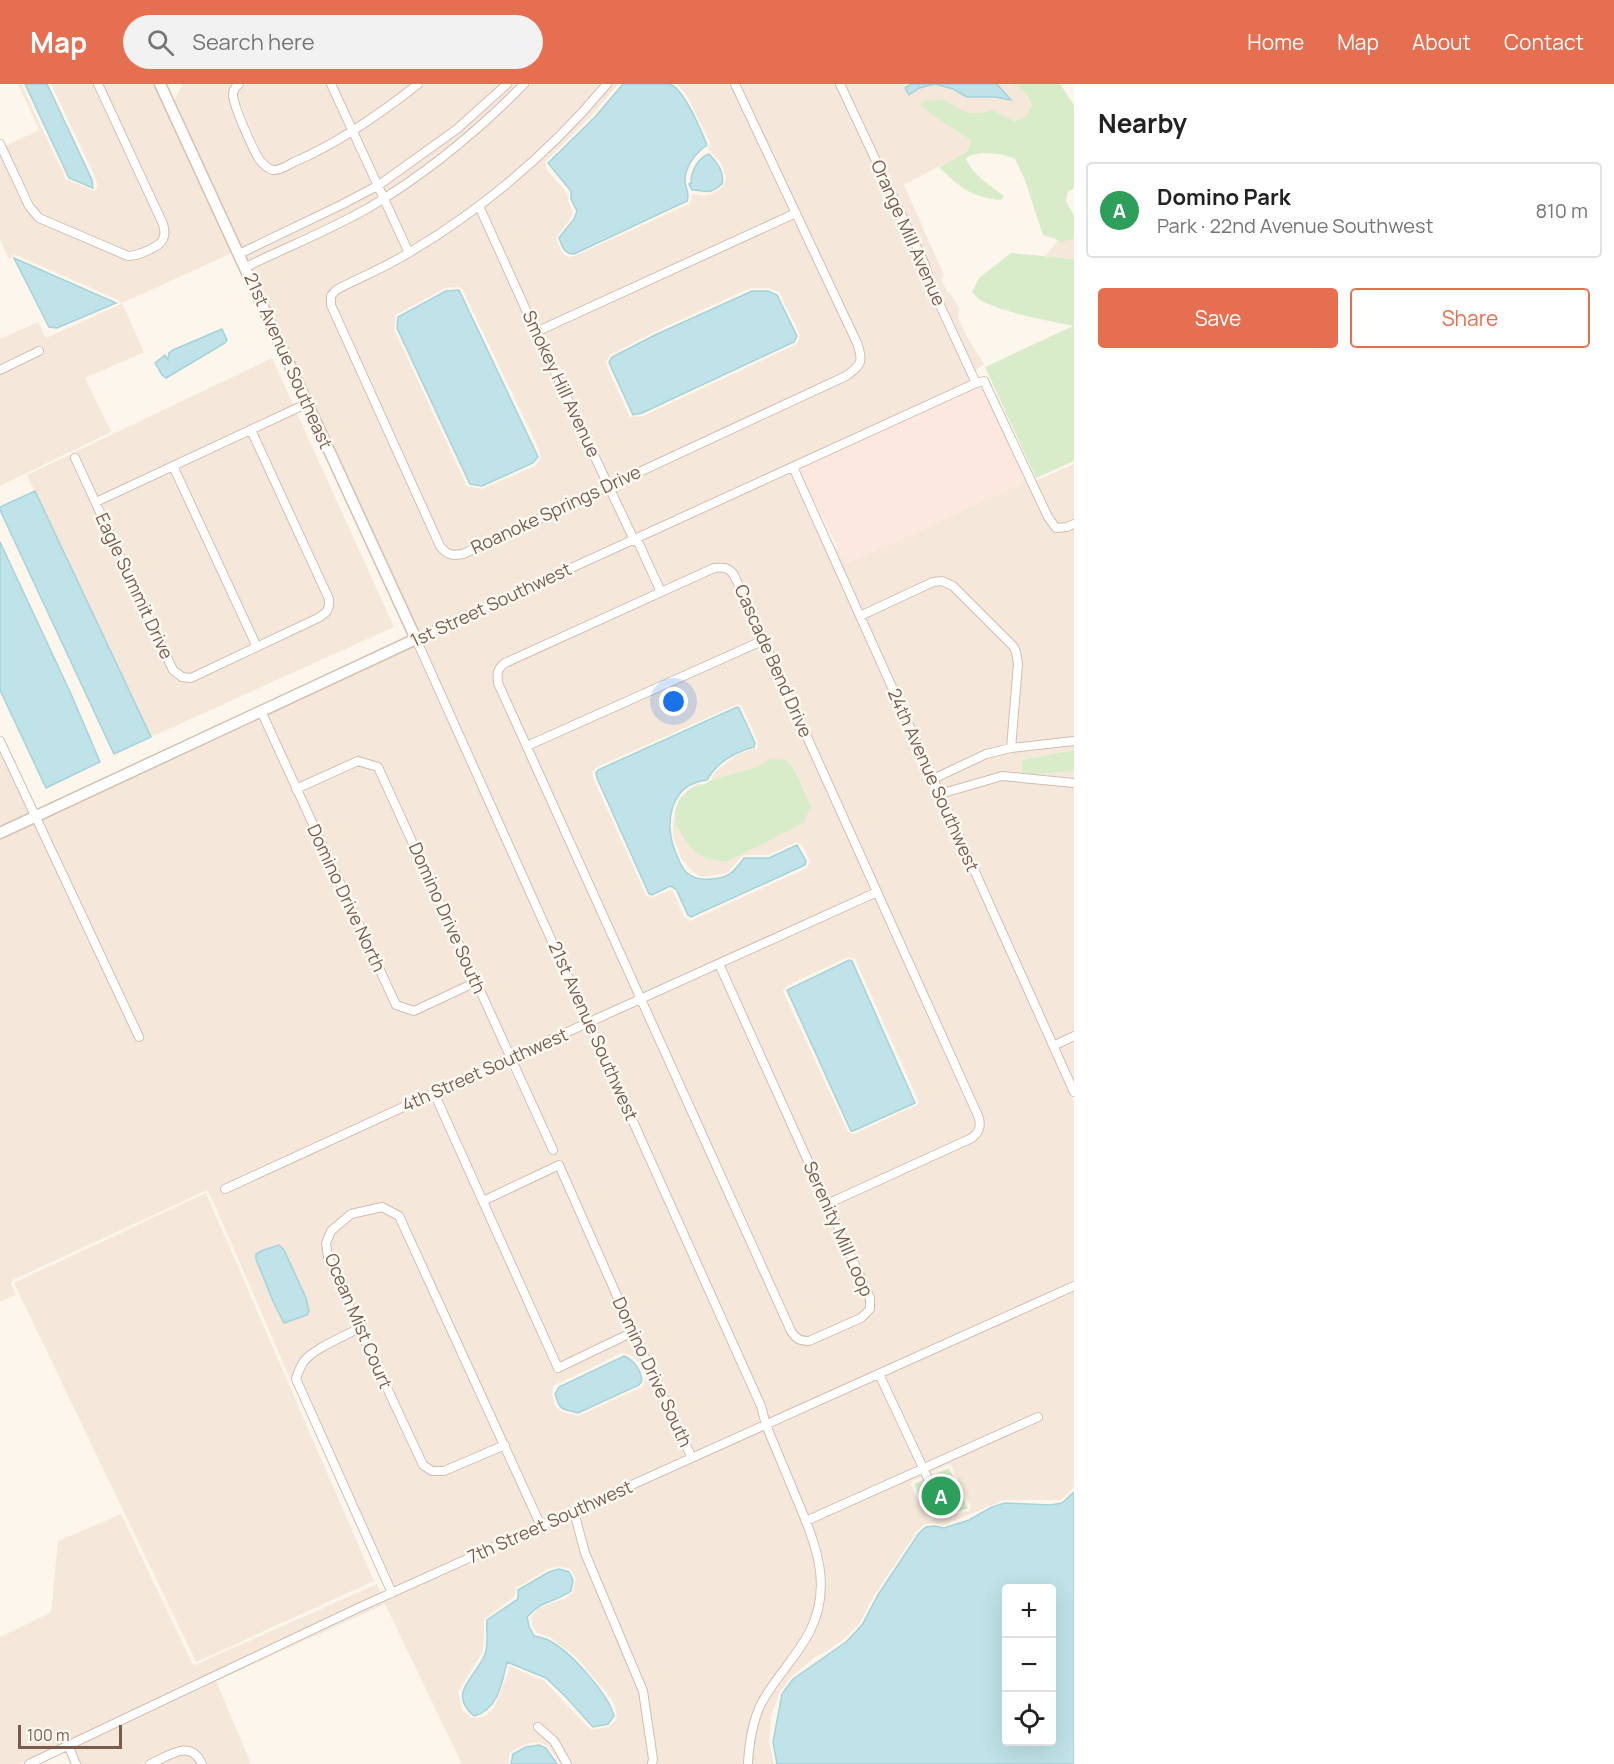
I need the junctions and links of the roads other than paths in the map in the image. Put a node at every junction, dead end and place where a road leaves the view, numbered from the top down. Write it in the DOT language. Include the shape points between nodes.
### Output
graph roads {
  1 [pos="98,84"];
  2 [pos="160,84"];
  3 [pos="239,84"];
  4 [pos="331,84"];
  5 [pos="418,84"];
  6 [pos="507,84"];
  7 [pos="524,84"];
  8 [pos="607,84"];
  9 [pos="735,84"];
  10 [pos="840,84"];
  11 [pos="353,131"];
  12 [pos="0,144"];
  13 [pos="379,185"];
  14 [pos="384,198"];
  15 [pos="479,206"];
  16 [pos="796,213"];
  17 [pos="409,253"];
  18 [pos="239,254"];
  19 [pos="246,267"];
  20 [pos="536,332"];
  21 [pos="39,351"];
  22 [pos="0,370"];
  23 [pos="980,382"];
  24 [pos="308,404"];
  25 [pos="251,430"];
  26 [pos="75,458"];
  27 [pos="173,466"];
  28 [pos="793,467"];
  29 [pos="608,486"];
  30 [pos="96,502"];
  31 [pos="1074,524"];
  32 [pos="633,540"];
  33 [pos="661,592"];
  34 [pos="860,616"];
  35 [pos="416,639"];
  36 [pos="764,640"];
  37 [pos="257,647"];
  38 [pos="261,711"];
  39 [pos="0,741"];
  40 [pos="1074,741"];
  41 [pos="527,746"];
  42 [pos="1011,748"];
  43 [pos="933,779"];
  44 [pos="1074,783"];
  45 [pos="296,789"];
  46 [pos="940,794"];
  47 [pos="35,817"];
  48 [pos="0,833"];
  49 [pos="878,892"];
  50 [pos="719,964"];
  51 [pos="476,982"];
  52 [pos="641,999"];
  53 [pos="590,1023"];
  54 [pos="1074,1036"];
  55 [pos="139,1037"];
  56 [pos="1053,1046"];
  57 [pos="510,1058"];
  58 [pos="1074,1092"];
  59 [pos="434,1093"];
  60 [pos="553,1150"];
  61 [pos="225,1189"];
  62 [pos="483,1201"];
  63 [pos="827,1204"];
  64 [pos="1074,1286"];
  65 [pos="359,1329"];
  66 [pos="633,1332"];
  67 [pos="879,1374"];
  68 [pos="1038,1417"];
  69 [pos="766,1425"];
  70 [pos="505,1445"];
  71 [pos="692,1458"];
  72 [pos="922,1468"];
  73 [pos="939,1502"];
  74 [pos="574,1512"];
  75 [pos="806,1521"];
  76 [pos="541,1526"];
  77 [pos="392,1593"];
  78 [pos="538,1727"];
  79 [pos="68,1745"];
  80 [pos="28,1764"];
  81 [pos="76,1764"];
  82 [pos="150,1764"];
  83 [pos="202,1764"];
  84 [pos="567,1764"];
  85 [pos="652,1764"];
  86 [pos="748,1764"];
  1 -- 12 [label="street" via="163,224 160,244 128,256 39,218 29,206"];
  2 -- 18 [label="street, 21st Avenue Southeast"];
  3 -- 11 [label="street" via="233,93 236,106 268,168 279,169 309,156"];
  4 -- 11 [label="street"];
  5 -- 11 [label="street"];
  6 -- 13 [label="street" via="457,129"];
  7 -- 14 [label="street" via="479,128"];
  8 -- 15 [label="street, Roanoke Springs Drive" via="543,152"];
  9 -- 16 [label="street, Roanoke Springs Drive"];
  10 -- 23 [label="street, Orange Mill Avenue" via="933,290"];
  11 -- 13 [label="street"];
  13 -- 14 [label="street"];
  13 -- 18 [label="street"];
  14 -- 17 [label="street"];
  14 -- 19 [label="street"];
  15 -- 17 [label="street, Roanoke Springs Drive"];
  15 -- 20 [label="street, Smokey Hill Avenue"];
  16 -- 20 [label="street"];
  16 -- 29 [label="street, Roanoke Springs Drive" via="857,343 861,363 846,375"];
  17 -- 29 [label="street, Roanoke Springs Drive" via="336,290 331,305 440,546 453,556 463,554"];
  18 -- 19 [label="street, 21st Avenue Southeast"];
  19 -- 24 [label="street, 21st Avenue Southeast"];
  20 -- 29 [label="street, Smokey Hill Avenue"];
  21 -- 22 [label="street"];
  23 -- 28 [label="street, 1st Street Southwest"];
  23 -- 31 [label="street, Orange Mill Avenue" via="1048,517 1056,528"];
  24 -- 25 [label="street"];
  24 -- 35 [label="street, 21st Avenue Southeast"];
  25 -- 27 [label="street"];
  25 -- 37 [label="street, Eagle Summit Drive" via="330,607 318,618"];
  26 -- 30 [label="street, Eagle Summit Drive"];
  27 -- 30 [label="street"];
  27 -- 37 [label="street"];
  28 -- 32 [label="street, 1st Street Southwest"];
  28 -- 34 [label="street, 24th Avenue Southwest"];
  29 -- 32 [label="street, Smokey Hill Avenue"];
  30 -- 37 [label="street, Eagle Summit Drive" via="173,670 191,678"];
  32 -- 33 [label="street, Smokey Hill Avenue" via="639,544"];
  32 -- 35 [label="street, 1st Street Southwest"];
  33 -- 36 [label="street, Cascade Bend Drive" via="724,567 734,575"];
  33 -- 41 [label="street, Cascade Bend Drive" via="499,667 498,683"];
  34 -- 42 [label="street" via="933,582 952,586 1016,652"];
  34 -- 43 [label="street, 24th Avenue Southwest"];
  35 -- 38 [label="street, 1st Street Southwest"];
  35 -- 53 [label="street, 21st Avenue Southwest"];
  36 -- 41 [label="street"];
  36 -- 49 [label="street, Cascade Bend Drive"];
  38 -- 45 [label="street, Domino Drive North"];
  38 -- 47 [label="street, 1st Street Southwest"];
  39 -- 47 [label="street"];
  40 -- 42 [label="street"];
  41 -- 52 [label="street, Cascade Bend Drive"];
  42 -- 43 [label="street" via="986,754"];
  43 -- 46 [label="street, 24th Avenue Southwest"];
  44 -- 46 [label="street" via="1002,776"];
  45 -- 51 [label="street, Domino Drive North" via="396,1005 414,1011"];
  45 -- 51 [label="street, Domino Drive South" via="358,761 378,766"];
  46 -- 56 [label="street, 24th Avenue Southwest"];
  47 -- 48 [label="street, 1st Street Southwest"];
  47 -- 55 [label="street"];
  49 -- 50 [label="street, 4th Street Southwest"];
  49 -- 63 [label="street, Cascade Bend Drive" via="979,1118 979,1129 972,1138"];
  50 -- 52 [label="street, 4th Street Southwest"];
  50 -- 63 [label="street, Serenity Mill Loop"];
  51 -- 57 [label="street, Domino Drive South"];
  52 -- 53 [label="street, 4th Street Southwest"];
  52 -- 63 [label="street, Serenity Mill Loop" via="791,1331 801,1341 861,1318 870,1309 870,1298"];
  53 -- 57 [label="street, 4th Street Southwest"];
  53 -- 69 [label="street, 21st Avenue Southwest" via="761,1406"];
  54 -- 56 [label="street"];
  56 -- 58 [label="street, 24th Avenue Southwest"];
  57 -- 59 [label="street, 4th Street Southwest"];
  57 -- 60 [label="street, Domino Drive South"];
  59 -- 61 [label="street, 4th Street Southwest"];
  59 -- 62 [label="street"];
  62 -- 66 [label="street" via="558,1368"];
  62 -- 66 [label="street, Domino Drive South" via="559,1165"];
  64 -- 67 [label="street, 7th Street Southwest"];
  65 -- 70 [label="street, Ocean Mist Court" via="423,1466 444,1471"];
  65 -- 70 [label="street, Ocean Mist Court" via="328,1257 326,1243 331,1231 351,1214 382,1207 399,1216"];
  65 -- 77 [label="street" via="305,1359 296,1379"];
  66 -- 71 [label="street, Domino Drive South"];
  67 -- 69 [label="street, 7th Street Southwest"];
  67 -- 72 [label="street"];
  68 -- 72 [label="street"];
  69 -- 71 [label="street, 7th Street Southwest"];
  69 -- 75 [label="street, 21st Avenue Southwest"];
  70 -- 76 [label="street, Ocean Mist Court"];
  71 -- 74 [label="street, 7th Street Southwest"];
  72 -- 73 [label="street"];
  72 -- 75 [label="street"];
  74 -- 76 [label="street, 7th Street Southwest"];
  74 -- 85 [label="street" via="585,1553 643,1691"];
  75 -- 86 [label="street, 21st Avenue Southwest" via="819,1556 818,1612 808,1634 761,1704"];
  76 -- 77 [label="street, 7th Street Southwest"];
  77 -- 79 [label="street, 7th Street Southwest"];
  78 -- 84 [label="street" via="554,1741"];
  79 -- 80 [label="street, 7th Street Southwest"];
  79 -- 81 [label="street"];
  82 -- 83 [label="street" via="181,1750 191,1750"];
}
